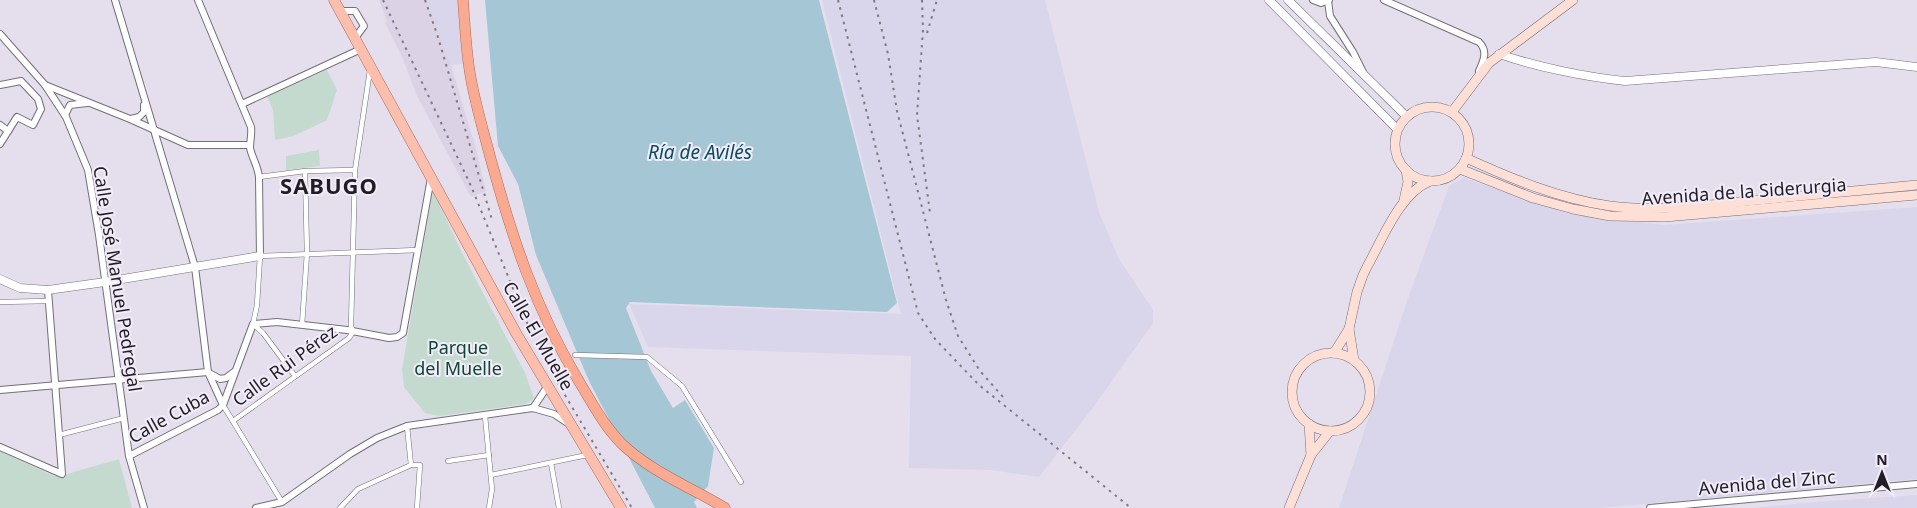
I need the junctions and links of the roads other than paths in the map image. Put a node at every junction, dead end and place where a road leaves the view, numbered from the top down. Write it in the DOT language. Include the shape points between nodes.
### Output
graph roads {
  1 [pos="115,0"];
  2 [pos="198,0"];
  3 [pos="334,0"];
  4 [pos="463,0"];
  5 [pos="1269,0"];
  6 [pos="1288,0"];
  7 [pos="1313,0"];
  8 [pos="1328,0"];
  9 [pos="1384,0"];
  10 [pos="1573,0"];
  11 [pos="0,34"];
  12 [pos="361,49"];
  13 [pos="1499,54"];
  14 [pos="371,66"];
  15 [pos="1917,68"];
  16 [pos="1365,75"];
  17 [pos="0,85"];
  18 [pos="45,85"];
  19 [pos="1473,85"];
  20 [pos="144,99"];
  21 [pos="88,102"];
  22 [pos="242,104"];
  23 [pos="1452,112"];
  24 [pos="65,115"];
  25 [pos="1406,116"];
  26 [pos="130,119"];
  27 [pos="0,125"];
  28 [pos="1397,128"];
  29 [pos="8,130"];
  30 [pos="154,130"];
  31 [pos="0,144"];
  32 [pos="250,145"];
  33 [pos="1466,158"];
  34 [pos="355,170"];
  35 [pos="1406,170"];
  36 [pos="1460,170"];
  37 [pos="305,171"];
  38 [pos="259,176"];
  39 [pos="431,177"];
  40 [pos="1432,181"];
  41 [pos="1917,185"];
  42 [pos="1917,195"];
  43 [pos="1403,202"];
  44 [pos="418,250"];
  45 [pos="354,252"];
  46 [pos="307,253"];
  47 [pos="260,256"];
  48 [pos="195,267"];
  49 [pos="0,279"];
  50 [pos="105,282"];
  51 [pos="48,290"];
  52 [pos="49,300"];
  53 [pos="0,302"];
  54 [pos="253,324"];
  55 [pos="302,325"];
  56 [pos="1349,329"];
  57 [pos="353,332"];
  58 [pos="1334,353"];
  59 [pos="575,356"];
  60 [pos="1354,360"];
  61 [pos="235,371"];
  62 [pos="208,372"];
  63 [pos="295,376"];
  64 [pos="119,380"];
  65 [pos="55,385"];
  66 [pos="547,387"];
  67 [pos="0,390"];
  68 [pos="223,405"];
  69 [pos="533,408"];
  70 [pos="485,416"];
  71 [pos="124,418"];
  72 [pos="232,421"];
  73 [pos="1309,424"];
  74 [pos="407,426"];
  75 [pos="572,426"];
  76 [pos="1330,431"];
  77 [pos="59,434"];
  78 [pos="0,447"];
  79 [pos="1311,454"];
  80 [pos="489,455"];
  81 [pos="589,455"];
  82 [pos="129,456"];
  83 [pos="448,461"];
  84 [pos="551,463"];
  85 [pos="411,465"];
  86 [pos="491,475"];
  87 [pos="741,482"];
  88 [pos="1917,484"];
  89 [pos="283,505"];
  90 [pos="144,508"];
  91 [pos="256,508"];
  92 [pos="340,508"];
  93 [pos="417,508"];
  94 [pos="489,508"];
  95 [pos="559,508"];
  96 [pos="621,508"];
  97 [pos="725,508"];
  98 [pos="1290,508"];
  99 [pos="1650,508"];
  1 -- 20 [label="street"];
  2 -- 22 [label="street"];
  3 -- 12 [label="main road, Calle El Muelle"];
  4 -- 97 [label="highway" via="471,78 502,200 520,258 560,350 595,408 622,444 642,460"];
  5 -- 28 [label="street"];
  6 -- 16 [label="street"];
  7 -- 8 [label="street" via="1321,3"];
  8 -- 16 [label="street" via="1330,16"];
  9 -- 19 [label="street" via="1484,47 1485,55"];
  10 -- 13 [label="main road"];
  11 -- 18 [label="street, Calle José Manuel Pedregal"];
  12 -- 14 [label="main road, Calle El Muelle"];
  12 -- 22 [label="street"];
  13 -- 15 [label="street" via="1626,81 1876,62"];
  13 -- 19 [label="main road"];
  14 -- 34 [label="street"];
  14 -- 39 [label="main road, Calle El Muelle"];
  16 -- 25 [label="street"];
  17 -- 29 [label="street" via="22,81 38,99 42,109 33,125 17,117"];
  18 -- 21 [label="street"];
  18 -- 24 [label="street, Calle José Manuel Pedregal"];
  19 -- 23 [label="main road"];
  20 -- 26 [label="street" via="144,112"];
  20 -- 30 [label="street"];
  21 -- 24 [label="street" via="70,105"];
  21 -- 26 [label="street"];
  22 -- 32 [label="street" via="251,127"];
  23 -- 25 [label="main road" via="1427,107"];
  23 -- 33 [label="main road" via="1466,128 1469,143"];
  24 -- 50 [label="street, Calle José Manuel Pedregal" via="88,170"];
  25 -- 28 [label="main road"];
  26 -- 30 [label="street"];
  27 -- 29 [label="street"];
  28 -- 35 [label="main road" via="1397,155"];
  29 -- 31 [label="street"];
  30 -- 32 [label="street" via="188,145"];
  30 -- 48 [label="street"];
  32 -- 38 [label="street"];
  33 -- 36 [label="main road"];
  33 -- 41 [label="main road, Avenida de la Siderurgia" via="1536,188 1610,206 1638,208 1723,204"];
  34 -- 37 [label="street"];
  34 -- 45 [label="street"];
  35 -- 40 [label="main road" via="1416,177"];
  35 -- 43 [label="main road" via="1408,182"];
  36 -- 40 [label="main road"];
  36 -- 42 [label="main road, Avenida de la Siderurgia" via="1533,198 1610,216 1665,217"];
  37 -- 38 [label="street"];
  37 -- 46 [label="street"];
  38 -- 47 [label="street"];
  39 -- 44 [label="street"];
  39 -- 66 [label="main road, Calle El Muelle"];
  40 -- 43 [label="main road" via="1416,188"];
  43 -- 56 [label="main road" via="1363,275"];
  44 -- 45 [label="street"];
  44 -- 57 [label="street" via="402,333 388,338"];
  45 -- 46 [label="street"];
  45 -- 57 [label="street"];
  46 -- 47 [label="street"];
  46 -- 55 [label="street"];
  47 -- 48 [label="street"];
  47 -- 54 [label="street"];
  48 -- 50 [label="street"];
  48 -- 62 [label="street"];
  49 -- 51 [label="street" via="20,288"];
  50 -- 51 [label="street"];
  50 -- 64 [label="street, Calle José Manuel Pedregal"];
  51 -- 52 [label="street"];
  52 -- 53 [label="street"];
  52 -- 65 [label="street"];
  54 -- 55 [label="street"];
  54 -- 61 [label="street"];
  54 -- 63 [label="street"];
  55 -- 57 [label="street"];
  56 -- 58 [label="main road"];
  56 -- 60 [label="main road"];
  57 -- 63 [label="street, Calle Rui Pérez"];
  58 -- 60 [label="main road"];
  58 -- 73 [label="main road" via="1314,357 1305,363 1294,382 1294,404"];
  59 -- 87 [label="street" via="647,357 682,386"];
  60 -- 76 [label="main road" via="1368,379 1370,398 1359,420 1348,427"];
  61 -- 62 [label="street" via="220,379"];
  61 -- 68 [label="street"];
  62 -- 64 [label="street"];
  62 -- 68 [label="street"];
  63 -- 72 [label="street, Calle Rui Pérez"];
  64 -- 65 [label="street"];
  64 -- 71 [label="street, Calle José Manuel Pedregal"];
  65 -- 67 [label="street"];
  65 -- 77 [label="street"];
  66 -- 69 [label="street"];
  66 -- 75 [label="main road, Calle El Muelle"];
  68 -- 72 [label="street"];
  68 -- 82 [label="street, Calle Cuba"];
  69 -- 70 [label="street"];
  69 -- 75 [label="street" via="554,414"];
  70 -- 74 [label="street"];
  70 -- 80 [label="street"];
  71 -- 77 [label="street"];
  71 -- 82 [label="street, Calle José Manuel Pedregal"];
  72 -- 89 [label="street"];
  73 -- 76 [label="main road"];
  73 -- 79 [label="main road"];
  74 -- 85 [label="street"];
  74 -- 89 [label="street" via="376,438 350,454"];
  75 -- 81 [label="main road, Calle El Muelle"];
  76 -- 79 [label="main road"];
  77 -- 78 [label="street" via="62,474"];
  79 -- 98 [label="main road"];
  80 -- 83 [label="street"];
  80 -- 94 [label="street" via="492,489"];
  81 -- 84 [label="street"];
  81 -- 96 [label="main road, Calle El Muelle"];
  82 -- 90 [label="street, Calle José Manuel Pedregal"];
  84 -- 86 [label="street"];
  84 -- 95 [label="street"];
  85 -- 92 [label="street" via="358,489"];
  85 -- 93 [label="street" via="420,464"];
  88 -- 99 [label="street, Avenida del Zinc"];
  89 -- 91 [label="street"];
}
